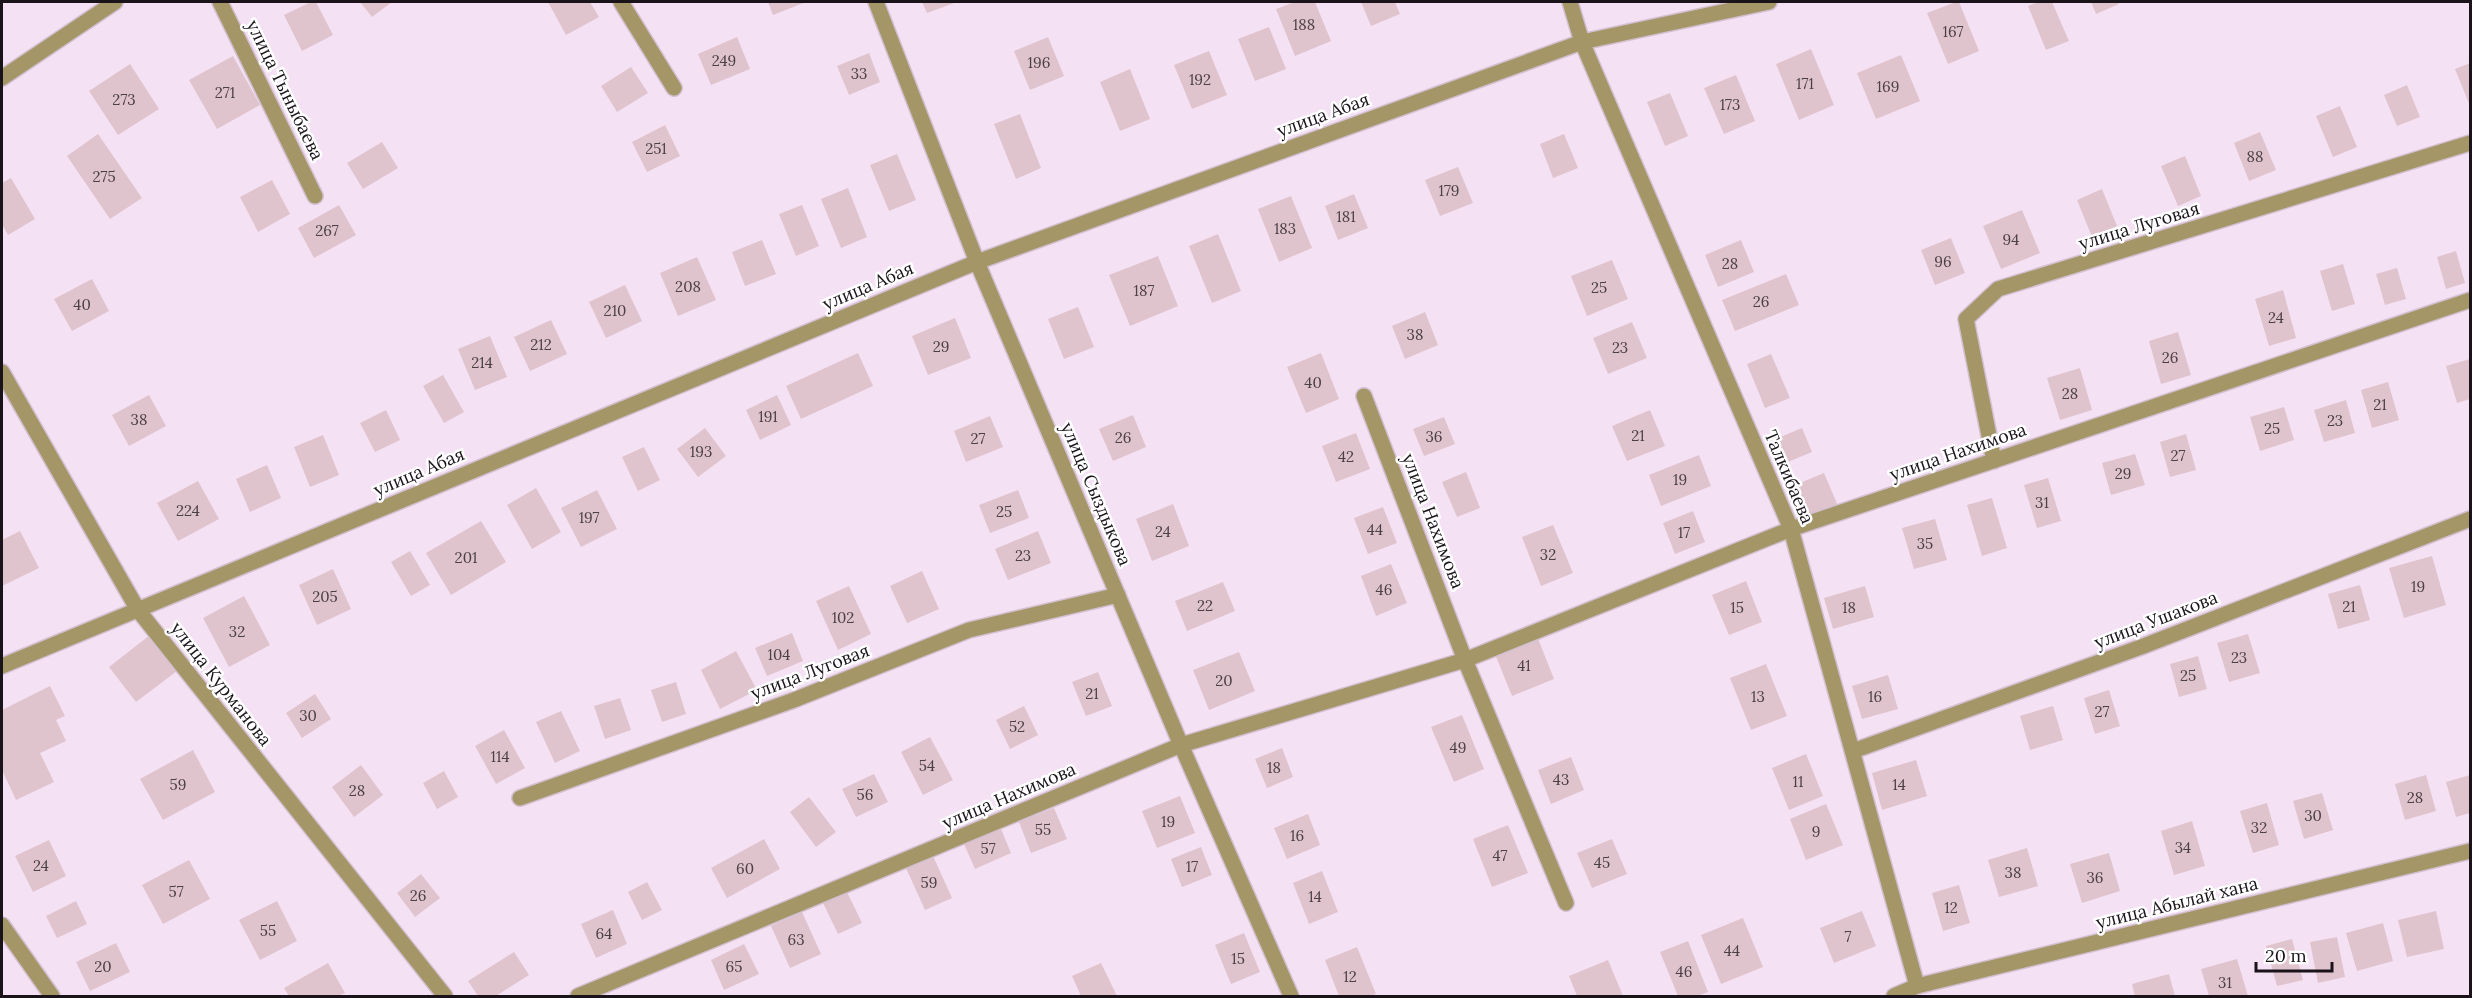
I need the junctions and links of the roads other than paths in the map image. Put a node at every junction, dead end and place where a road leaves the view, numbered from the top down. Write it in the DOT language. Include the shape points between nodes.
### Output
graph roads {
  1 [pos="115,2"];
  2 [pos="220,2"];
  3 [pos="621,2"];
  4 [pos="876,2"];
  5 [pos="1570,2"];
  6 [pos="1769,2"];
  7 [pos="1582,42"];
  8 [pos="2,78"];
  9 [pos="674,88"];
  10 [pos="2470,142"];
  11 [pos="315,196"];
  12 [pos="977,262"];
  13 [pos="2470,300"];
  14 [pos="2,372"];
  15 [pos="1365,396"];
  16 [pos="1994,461"];
  17 [pos="2470,519"];
  18 [pos="1791,529"];
  19 [pos="1118,595"];
  20 [pos="138,610"];
  21 [pos="1465,660"];
  22 [pos="2,666"];
  23 [pos="1181,745"];
  24 [pos="1853,751"];
  25 [pos="520,798"];
  26 [pos="2470,851"];
  27 [pos="1566,903"];
  28 [pos="2,925"];
  29 [pos="1919,991"];
  30 [pos="52,996"];
  31 [pos="445,996"];
  32 [pos="578,996"];
  33 [pos="1291,996"];
  34 [pos="1894,996"];
  1 -- 8 [label="street"];
  2 -- 11 [label="street, улица Тыныбаева"];
  3 -- 9 [label="street"];
  4 -- 12 [label="street, улица Сыздыкова"];
  5 -- 7 [label="street, Талкибаева"];
  6 -- 7 [label="street, улица Абая"];
  7 -- 12 [label="street, улица Абая"];
  7 -- 18 [label="street, Талкибаева"];
  10 -- 16 [label="street, улица Луговая" via="1998,289 1966,319"];
  12 -- 19 [label="street, улица Сыздыкова"];
  12 -- 20 [label="street, улица Абая"];
  13 -- 16 [label="street, улица Нахимова"];
  14 -- 20 [label="street, улица Курманова"];
  15 -- 21 [label="street, улица Нахимова"];
  16 -- 18 [label="street, улица Нахимова"];
  17 -- 24 [label="street, улица Ушакова" via="2141,647"];
  18 -- 21 [label="street, улица Нахимова"];
  18 -- 24 [label="street, Талкибаева"];
  19 -- 23 [label="street, улица Сыздыкова"];
  19 -- 25 [label="street, улица Луговая" via="969,630 795,700"];
  20 -- 22 [label="street, улица Абая"];
  20 -- 31 [label="street, улица Курманова"];
  21 -- 23 [label="street, улица Нахимова"];
  21 -- 27 [label="street, улица Нахимова"];
  23 -- 32 [label="street, улица Нахимова"];
  23 -- 33 [label="street, улица Сыздыкова"];
  24 -- 29 [label="street, Талкибаева"];
  26 -- 29 [label="street, улица Абылай хана"];
  28 -- 30 [label="street"];
  29 -- 34 [label="street, улица Абылай хана"];
}
